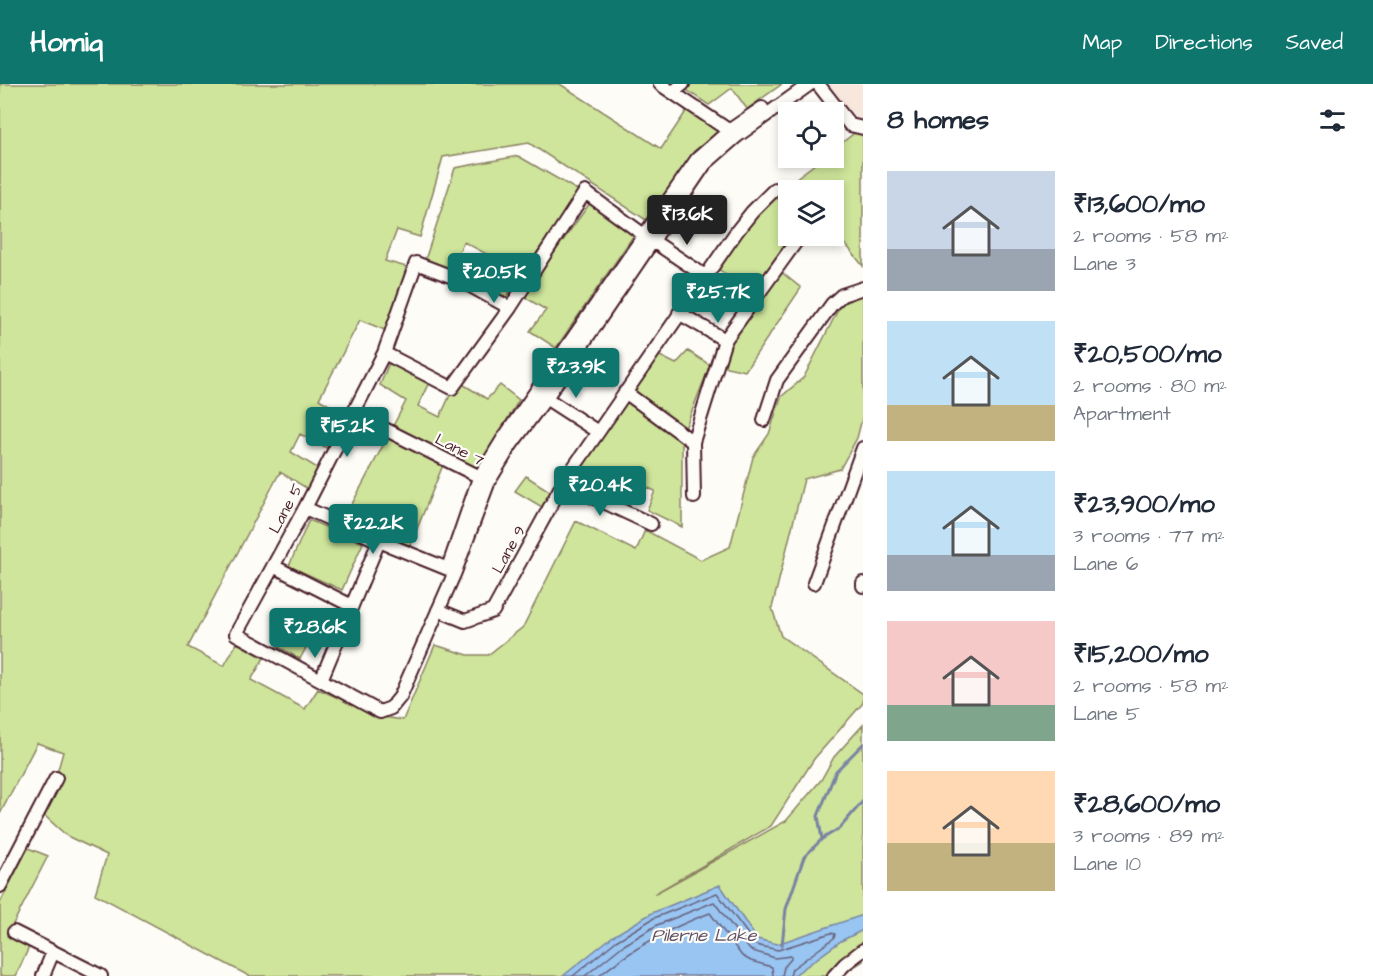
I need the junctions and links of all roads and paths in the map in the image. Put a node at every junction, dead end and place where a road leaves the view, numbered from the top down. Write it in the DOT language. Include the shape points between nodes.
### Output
graph roads {
  1 [pos="660,84"];
  2 [pos="797,84"];
  3 [pos="810,84"];
  4 [pos="818,84"];
  5 [pos="678,88"];
  6 [pos="863,128"];
  7 [pos="733,134"];
  8 [pos="775,189"];
  9 [pos="648,238"];
  10 [pos="793,246"];
  11 [pos="705,276"];
  12 [pos="863,288"];
  13 [pos="510,308"];
  14 [pos="680,314"];
  15 [pos="725,340"];
  16 [pos="384,353"];
  17 [pos="626,392"];
  18 [pos="541,395"];
  19 [pos="353,413"];
  20 [pos="765,420"];
  21 [pos="598,432"];
  22 [pos="693,442"];
  23 [pos="862,454"];
  24 [pos="484,479"];
  25 [pos="563,483"];
  26 [pos="694,496"];
  27 [pos="305,508"];
  28 [pos="651,524"];
  29 [pos="379,541"];
  30 [pos="273,566"];
  31 [pos="451,570"];
  32 [pos="814,583"];
  33 [pos="352,606"];
  34 [pos="438,610"];
  35 [pos="321,680"];
  36 [pos="392,708"];
  37 [pos="57,778"];
  38 [pos="0,886"];
  39 [pos="14,932"];
  40 [pos="863,950"];
  41 [pos="53,952"];
  42 [pos="43,976"];
  43 [pos="101,976"];
  44 [pos="834,976"];
  1 -- 5 [label="street"];
  2 -- 7 [label="street"];
  3 -- 7 [label="street"];
  4 -- 6 [label="street" via="850,125"];
  5 -- 7 [label="street"];
  7 -- 9 [label="street"];
  8 -- 11 [label="street, Lane 9" via="752,212"];
  9 -- 11 [label="street"];
  9 -- 13 [label="street" via="585,192"];
  9 -- 18 [label="street"];
  10 -- 15 [label="street"];
  11 -- 14 [label="street, Lane 9"];
  12 -- 20 [label="street" via="842,295 832,304 777,380"];
  13 -- 16 [label="street" via="452,388"];
  13 -- 16 [label="street, Lane 5" via="458,279 416,263"];
  14 -- 15 [label="street"];
  14 -- 17 [label="street, Lane 9"];
  15 -- 22 [label="street"];
  16 -- 19 [label="street, Lane 5"];
  17 -- 21 [label="street, Lane 9"];
  17 -- 22 [label="street"];
  18 -- 21 [label="street"];
  18 -- 24 [label="street"];
  19 -- 24 [label="street, Lane 7"];
  19 -- 27 [label="street, Lane 5"];
  21 -- 25 [label="street, Lane 9"];
  22 -- 26 [label="street"];
  23 -- 32 [label="street"];
  24 -- 31 [label="street"];
  25 -- 28 [label="street"];
  25 -- 34 [label="street, Lane 9" via="493,611 465,621"];
  27 -- 29 [label="street"];
  27 -- 30 [label="street, Lane 5"];
  29 -- 31 [label="street"];
  29 -- 33 [label="street"];
  30 -- 33 [label="street"];
  30 -- 35 [label="street, Lane 5" via="236,634"];
  31 -- 34 [label="street"];
  31 -- 36 [label="street" via="393,694"];
  33 -- 35 [label="street"];
  34 -- 36 [label="street"];
  35 -- 36 [label="street" via="380,712"];
  37 -- 38 [label="street"];
  39 -- 41 [label="street"];
  40 -- 44 [label="street"];
  41 -- 42 [label="street"];
  41 -- 43 [label="street"];
}
